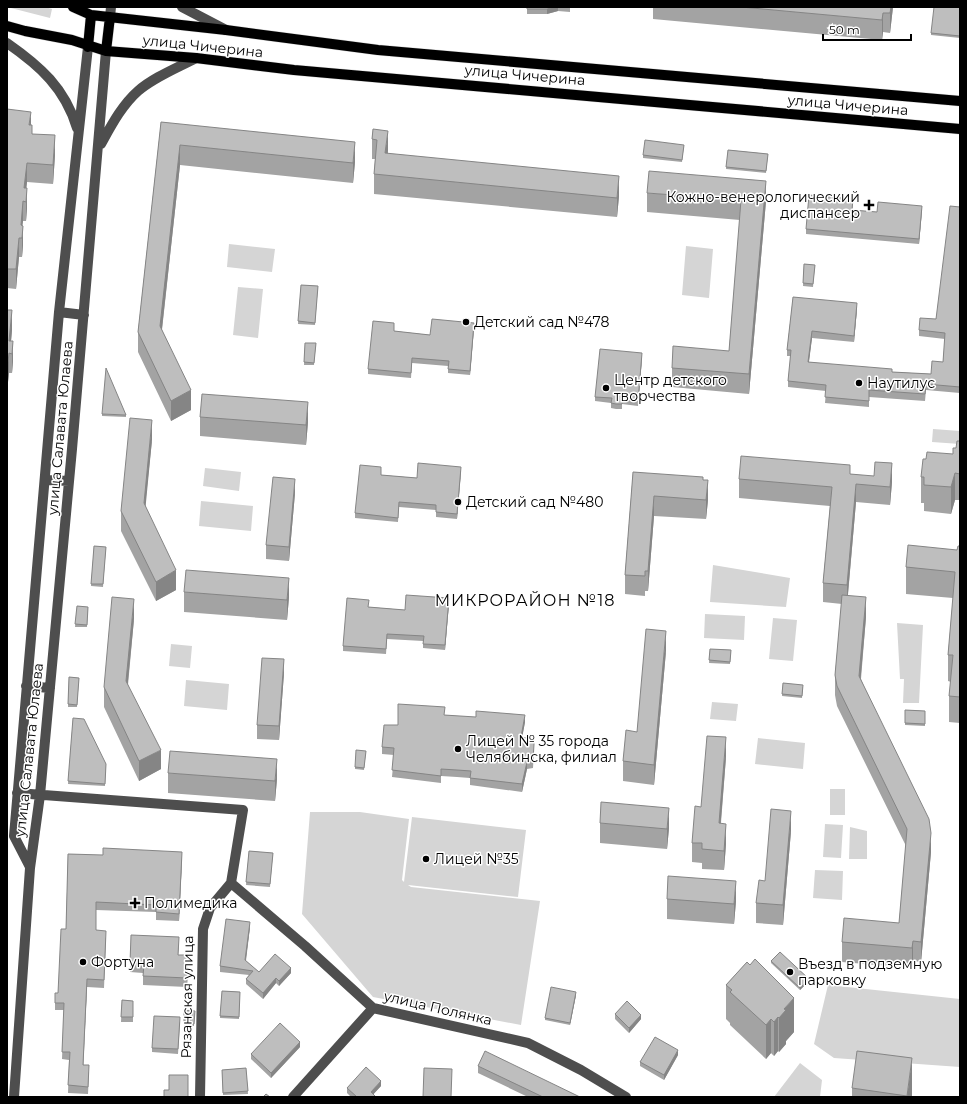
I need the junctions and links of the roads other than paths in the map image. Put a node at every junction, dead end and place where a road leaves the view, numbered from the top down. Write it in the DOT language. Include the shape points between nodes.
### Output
graph roads {
  1 [pos="73,7"];
  2 [pos="182,7"];
  3 [pos="92,11"];
  4 [pos="111,12"];
  5 [pos="7,26"];
  6 [pos="226,30"];
  7 [pos="7,43"];
  8 [pos="88,47"];
  9 [pos="106,51"];
  10 [pos="196,58"];
  11 [pos="960,96"];
  12 [pos="943,100"];
  13 [pos="960,101"];
  14 [pos="960,129"];
  15 [pos="79,132"];
  16 [pos="99,147"];
  17 [pos="59,312"];
  18 [pos="84,315"];
  19 [pos="46,480"];
  20 [pos="69,481"];
  21 [pos="26,686"];
  22 [pos="50,688"];
  23 [pos="17,793"];
  24 [pos="40,795"];
  25 [pos="30,868"];
  26 [pos="231,883"];
  27 [pos="372,1008"];
  28 [pos="14,1097"];
  29 [pos="200,1097"];
  30 [pos="293,1097"];
  31 [pos="626,1097"];
  1 -- 3 [label="main road, улица Чичерина"];
  2 -- 6 [label="street"];
  3 -- 4 [label="main road, улица Чичерина"];
  3 -- 8 [label="main road, улица Салавата Юлаева"];
  4 -- 6 [label="main road, улица Чичерина"];
  4 -- 9 [label="main road, улица Салавата Юлаева"];
  5 -- 8 [label="main road, улица Чичерина" via="72,40"];
  6 -- 12 [label="main road, улица Чичерина" via="378,50"];
  7 -- 15 [label="street" via="32,60 59,88 72,111"];
  8 -- 9 [label="main road, улица Чичерина"];
  8 -- 15 [label="street, улица Салавата Юлаева"];
  9 -- 10 [label="main road, улица Чичерина"];
  9 -- 16 [label="street, улица Салавата Юлаева"];
  10 -- 14 [label="main road, улица Чичерина" via="294,70"];
  10 -- 16 [label="street" via="160,76 137,92 115,119"];
  11 -- 12 [label="main road"];
  12 -- 13 [label="main road, улица Чичерина"];
  15 -- 17 [label="street, улица Салавата Юлаева"];
  16 -- 18 [label="street, улица Салавата Юлаева"];
  17 -- 18 [label="street"];
  17 -- 19 [label="street, улица Салавата Юлаева"];
  18 -- 20 [label="street, улица Салавата Юлаева"];
  19 -- 20 [label="street"];
  19 -- 21 [label="street, улица Салавата Юлаева"];
  20 -- 22 [label="street, улица Салавата Юлаева"];
  21 -- 22 [label="street"];
  21 -- 23 [label="street, улица Салавата Юлаева"];
  22 -- 24 [label="street, улица Салавата Юлаева"];
  23 -- 24 [label="street"];
  23 -- 25 [label="street, улица Салавата Юлаева" via="14,836"];
  24 -- 25 [label="street, улица Салавата Юлаева"];
  24 -- 26 [label="street" via="243,810"];
  25 -- 28 [label="street"];
  26 -- 27 [label="street, улица Полянка"];
  26 -- 29 [label="street, Рязанская улица" via="210,908 203,929"];
  27 -- 30 [label="street"];
  27 -- 31 [label="street, улица Полянка" via="528,1043"];
}
